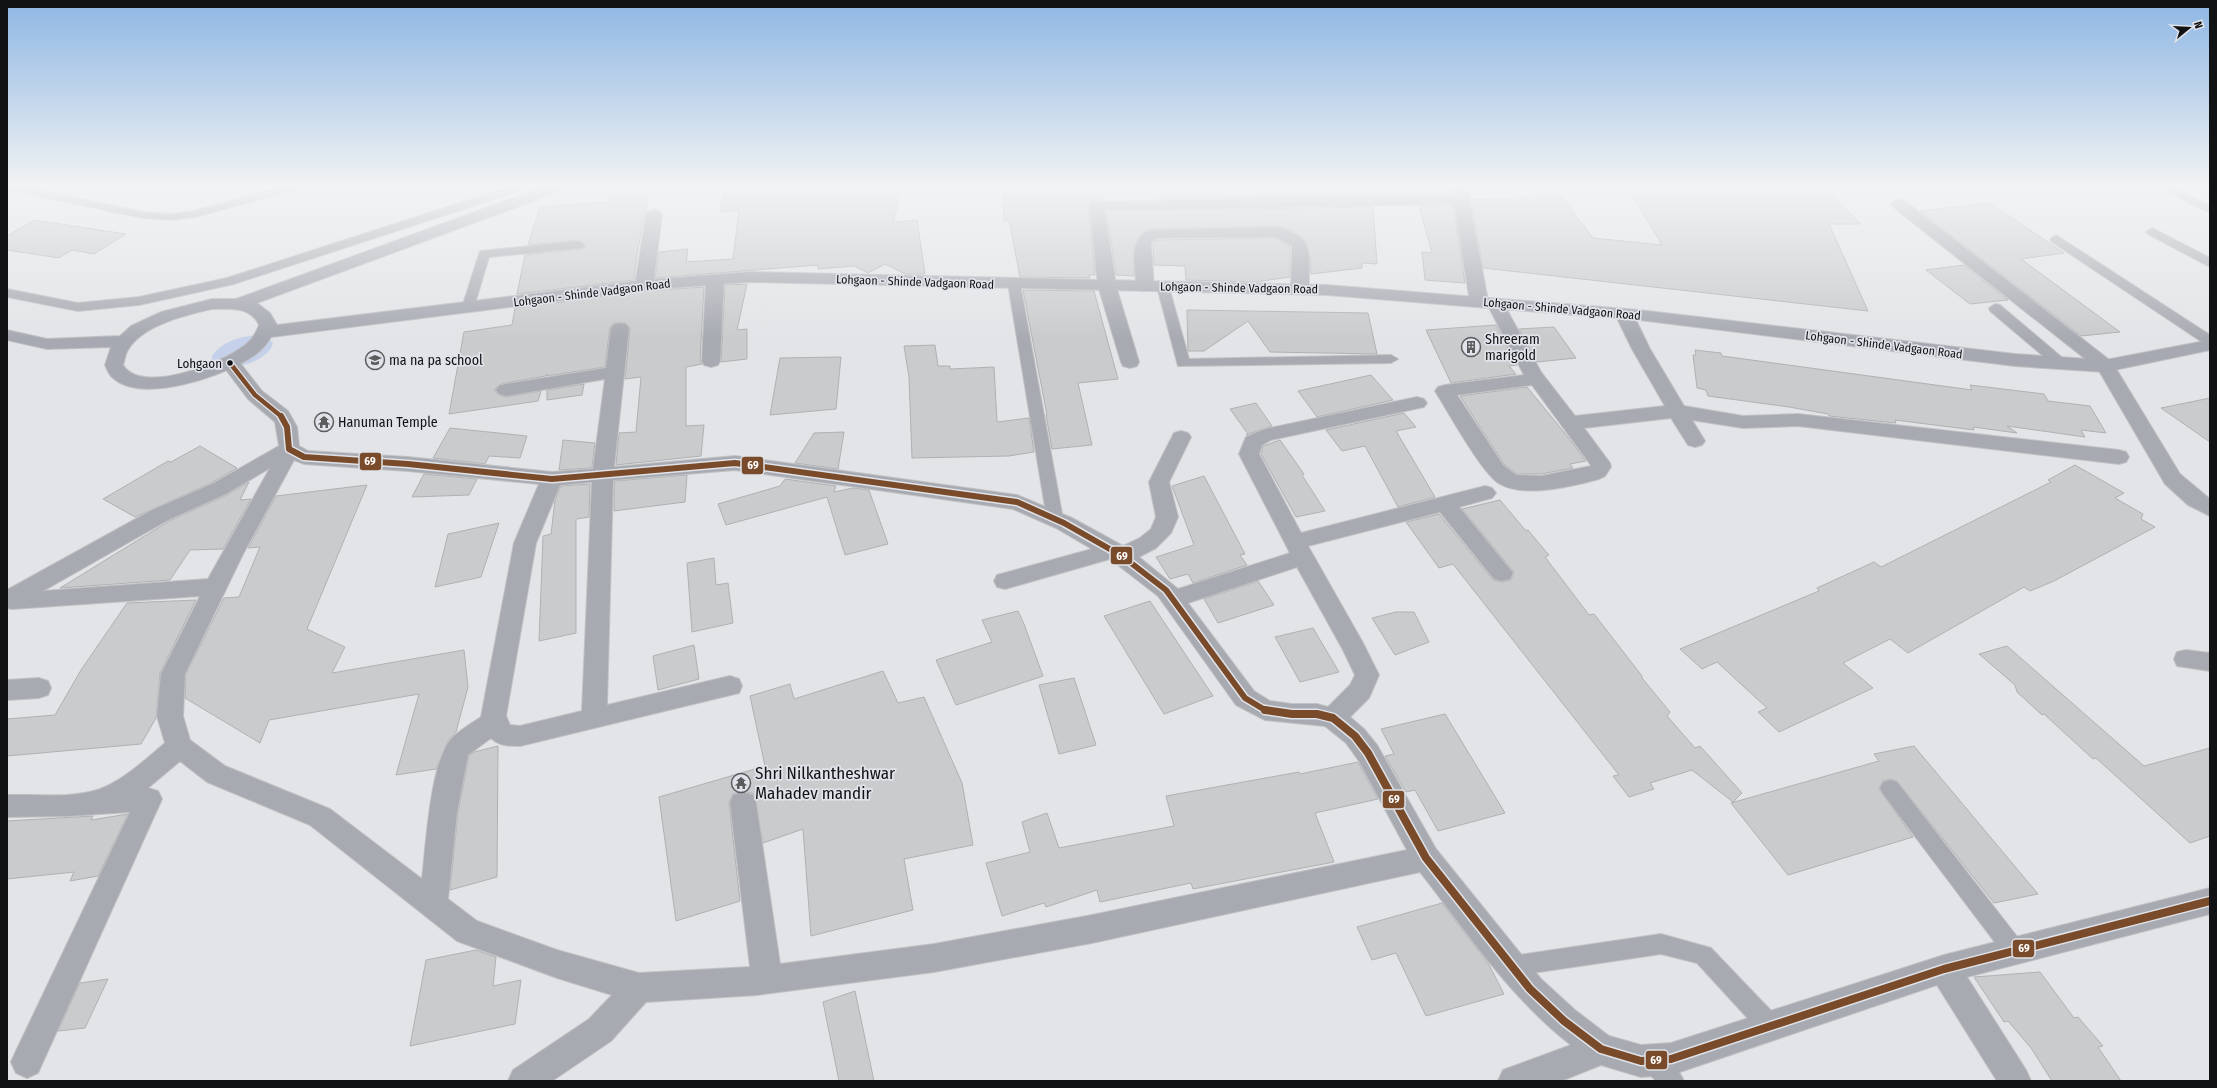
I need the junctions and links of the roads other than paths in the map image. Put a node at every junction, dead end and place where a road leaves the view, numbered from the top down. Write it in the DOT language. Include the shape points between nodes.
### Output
graph roads {
  1 [pos="364,238"];
  2 [pos="419,238"];
  3 [pos="651,238"];
  4 [pos="1101,238"];
  5 [pos="1147,238"];
  6 [pos="1293,238"];
  7 [pos="1471,238"];
  8 [pos="1942,238"];
  9 [pos="2163,238"];
  10 [pos="2056,239"];
  11 [pos="579,245"];
  12 [pos="2210,263"];
  13 [pos="715,280"];
  14 [pos="1014,284"];
  15 [pos="644,285"];
  16 [pos="1107,286"];
  17 [pos="1145,287"];
  18 [pos="1164,287"];
  19 [pos="1300,290"];
  20 [pos="7,293"];
  21 [pos="1487,303"];
  22 [pos="238,304"];
  23 [pos="468,307"];
  24 [pos="1995,308"];
  25 [pos="1624,314"];
  26 [pos="620,328"];
  27 [pos="266,332"];
  28 [pos="7,335"];
  29 [pos="124,341"];
  30 [pos="2210,341"];
  31 [pos="2210,345"];
  32 [pos="1391,359"];
  33 [pos="710,361"];
  34 [pos="1130,362"];
  35 [pos="230,363"];
  36 [pos="2060,363"];
  37 [pos="2105,366"];
  38 [pos="615,372"];
  39 [pos="1537,379"];
  40 [pos="506,390"];
  41 [pos="1417,403"];
  42 [pos="1676,411"];
  43 [pos="1570,423"];
  44 [pos="1181,437"];
  45 [pos="1695,440"];
  46 [pos="289,450"];
  47 [pos="2119,458"];
  48 [pos="602,475"];
  49 [pos="552,478"];
  50 [pos="1485,493"];
  51 [pos="1444,504"];
  52 [pos="2210,509"];
  53 [pos="1055,519"];
  54 [pos="1299,550"];
  55 [pos="1117,554"];
  56 [pos="1502,573"];
  57 [pos="1005,581"];
  58 [pos="216,587"];
  59 [pos="1173,599"];
  60 [pos="7,601"];
  61 [pos="2186,658"];
  62 [pos="2210,662"];
  63 [pos="730,686"];
  64 [pos="39,688"];
  65 [pos="7,690"];
  66 [pos="594,718"];
  67 [pos="1333,718"];
  68 [pos="494,721"];
  69 [pos="179,746"];
  70 [pos="1890,788"];
  71 [pos="91,803"];
  72 [pos="743,803"];
  73 [pos="7,806"];
  74 [pos="1426,858"];
  75 [pos="2210,902"];
  76 [pos="433,905"];
  77 [pos="2014,950"];
  78 [pos="1512,966"];
  79 [pos="1944,969"];
  80 [pos="767,979"];
  81 [pos="639,988"];
  82 [pos="1771,1027"];
  83 [pos="1601,1049"];
  84 [pos="1653,1061"];
  85 [pos="27,1062"];
  86 [pos="524,1081"];
  87 [pos="1514,1081"];
  88 [pos="1672,1081"];
  89 [pos="2015,1081"];
  1 -- 20 [label="lane" via="230,281 139,300 78,307"];
  2 -- 22 [label="street"];
  3 -- 15 [label="street"];
  4 -- 16 [label="street"];
  5 -- 17 [label="street" via="1143,244"];
  6 -- 19 [label="street" via="1300,246"];
  7 -- 21 [label="street"];
  8 -- 37 [label="street"];
  9 -- 12 [label="lane"];
  10 -- 30 [label="lane"];
  11 -- 23 [label="lane" via="484,254"];
  13 -- 14 [label="street, Lohgaon - Shinde Vadgaon Road" via="749,277"];
  13 -- 15 [label="street, Lohgaon - Shinde Vadgaon Road"];
  13 -- 33 [label="street"];
  14 -- 16 [label="street, Lohgaon - Shinde Vadgaon Road"];
  14 -- 53 [label="lane"];
  15 -- 23 [label="street, Lohgaon - Shinde Vadgaon Road"];
  16 -- 17 [label="street, Lohgaon - Shinde Vadgaon Road"];
  16 -- 34 [label="street"];
  17 -- 18 [label="street, Lohgaon - Shinde Vadgaon Road"];
  18 -- 19 [label="street, Lohgaon - Shinde Vadgaon Road"];
  18 -- 32 [label="lane" via="1183,363"];
  19 -- 21 [label="street, Lohgaon - Shinde Vadgaon Road"];
  21 -- 25 [label="street, Lohgaon - Shinde Vadgaon Road"];
  21 -- 39 [label="street"];
  22 -- 27 [label="street" via="253,307 265,314 268,325"];
  22 -- 29 [label="street" via="212,304 186,309 156,320"];
  23 -- 27 [label="street, Lohgaon - Shinde Vadgaon Road"];
  24 -- 36 [label="lane"];
  25 -- 36 [label="street, Lohgaon - Shinde Vadgaon Road"];
  25 -- 42 [label="street"];
  26 -- 38 [label="street"];
  27 -- 35 [label="street" via="250,351"];
  28 -- 29 [label="street" via="47,344"];
  29 -- 35 [label="street" via="114,354 114,365 121,374 136,380 156,382 181,379 206,373"];
  31 -- 37 [label="street, Lohgaon - Shinde Vadgaon Road"];
  35 -- 46 [label="street" via="255,396 283,416 289,434"];
  36 -- 37 [label="street, Lohgaon - Shinde Vadgaon Road"];
  37 -- 52 [label="street" via="2172,479 2195,500"];
  38 -- 40 [label="street"];
  38 -- 48 [label="street"];
  39 -- 43 [label="street"];
  39 -- 43 [label="street" via="1445,390 1496,470 1515,482 1529,483 1598,471 1601,467 1600,462"];
  41 -- 54 [label="street" via="1265,435 1253,441 1249,454"];
  42 -- 43 [label="street"];
  42 -- 45 [label="street"];
  42 -- 47 [label="street" via="1743,422 1798,420"];
  44 -- 55 [label="street" via="1159,482 1167,518 1160,533 1148,543"];
  46 -- 49 [label="street" via="304,457"];
  46 -- 58 [label="street"];
  46 -- 60 [label="street" via="219,489 160,515"];
  48 -- 49 [label="street"];
  48 -- 53 [label="street" via="735,463 754,464 1016,502"];
  48 -- 66 [label="street"];
  49 -- 68 [label="street" via="525,543 494,708"];
  50 -- 51 [label="street"];
  51 -- 54 [label="street"];
  51 -- 56 [label="street"];
  53 -- 55 [label="street"];
  54 -- 59 [label="street"];
  54 -- 67 [label="street" via="1355,649 1366,675 1360,691"];
  55 -- 57 [label="street"];
  55 -- 59 [label="street" via="1166,590"];
  58 -- 60 [label="street"];
  58 -- 69 [label="street" via="173,674 170,716"];
  59 -- 67 [label="street" via="1245,698 1265,710 1317,714"];
  61 -- 62 [label="street"];
  63 -- 66 [label="street"];
  64 -- 65 [label="street"];
  66 -- 68 [label="street" via="520,736 504,735"];
  67 -- 74 [label="street" via="1355,736 1368,753"];
  68 -- 76 [label="street" via="459,748 453,759 443,812"];
  69 -- 71 [label="street" via="145,775 118,792"];
  69 -- 76 [label="street" via="216,774 320,817"];
  70 -- 77 [label="lane"];
  71 -- 73 [label="street"];
  71 -- 85 [label="street" via="149,799"];
  72 -- 80 [label="street"];
  74 -- 78 [label="street"];
  74 -- 80 [label="street" via="1092,929 934,958"];
  75 -- 77 [label="street"];
  76 -- 81 [label="street" via="467,931 558,964"];
  77 -- 79 [label="street"];
  78 -- 82 [label="lane" via="1661,944 1703,955"];
  78 -- 83 [label="street" via="1530,989 1564,1021"];
  79 -- 82 [label="street"];
  79 -- 89 [label="street"];
  80 -- 81 [label="street"];
  81 -- 86 [label="street" via="600,1030"];
  82 -- 84 [label="street" via="1671,1059"];
  83 -- 84 [label="street" via="1640,1061"];
  83 -- 87 [label="street" via="1547,1071"];
  84 -- 88 [label="lane"];
}
